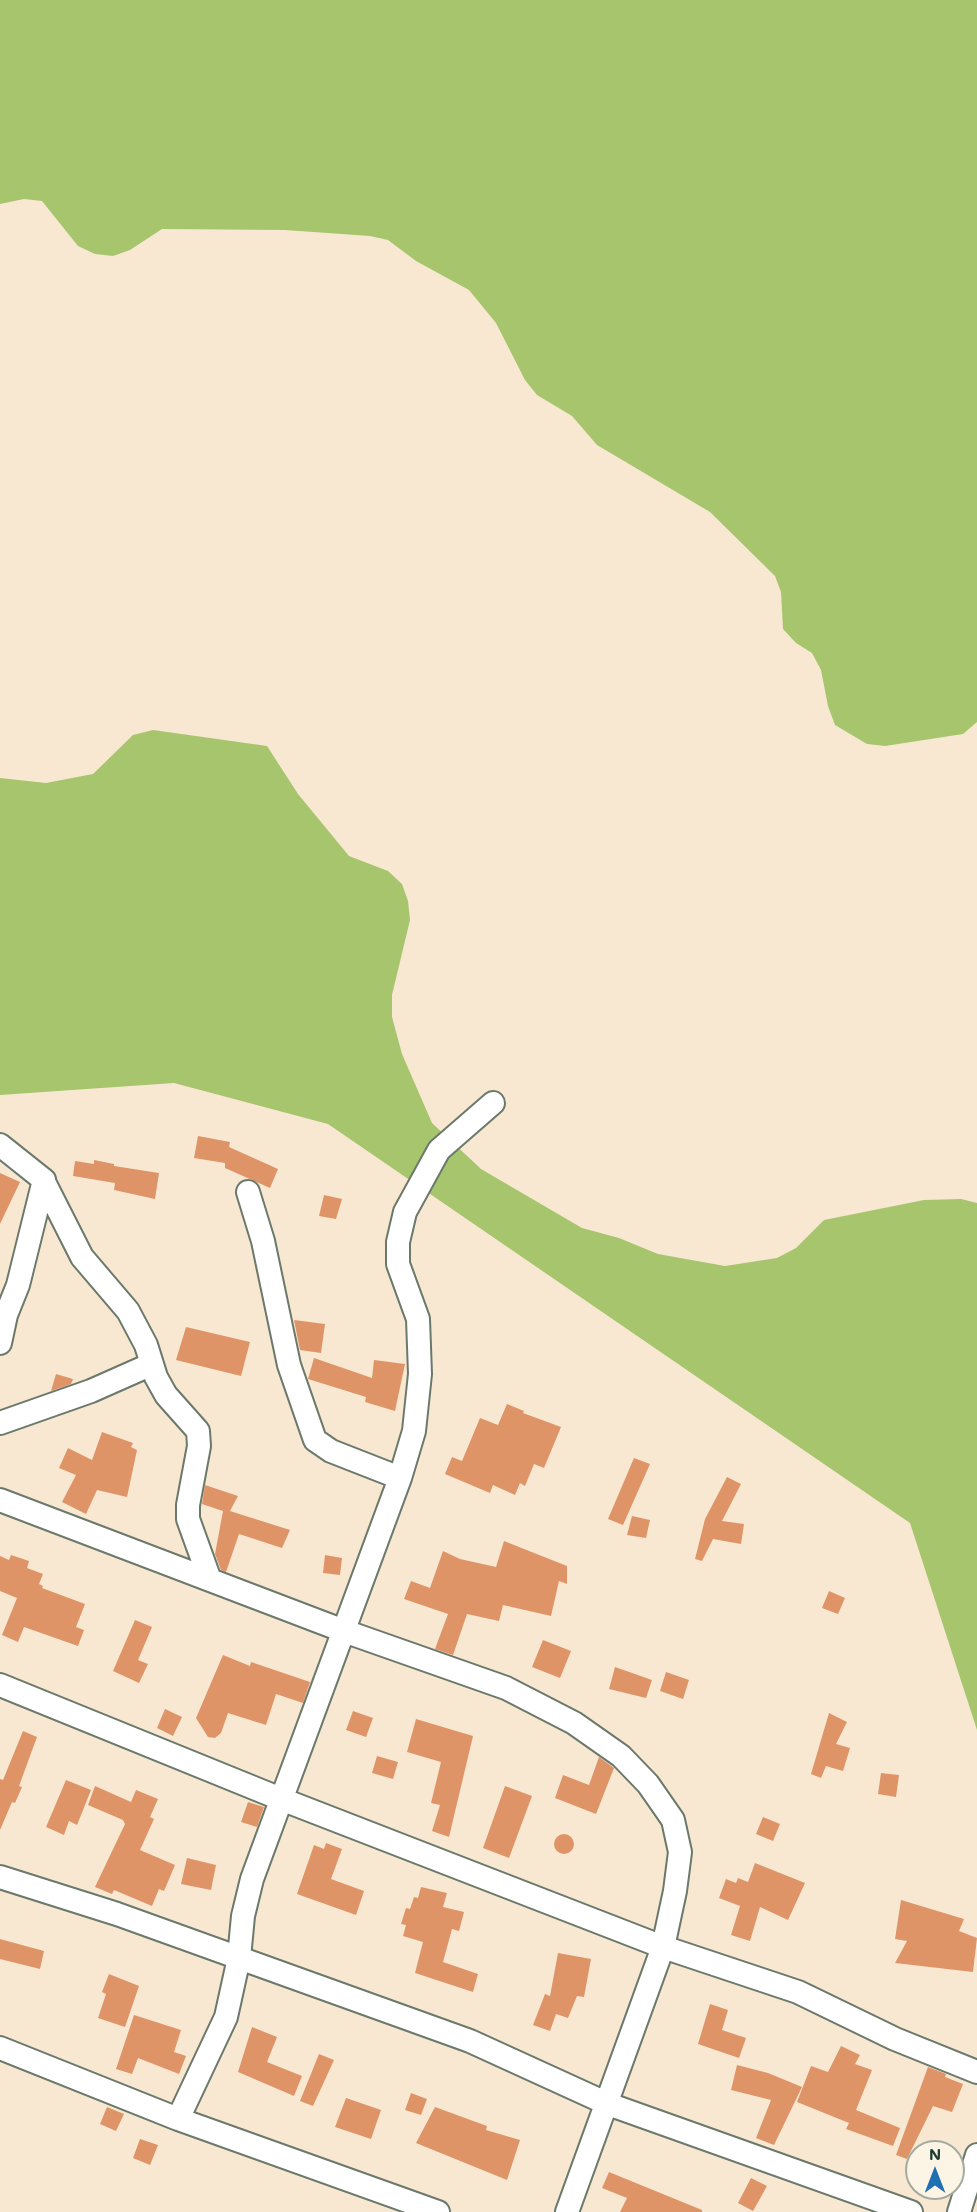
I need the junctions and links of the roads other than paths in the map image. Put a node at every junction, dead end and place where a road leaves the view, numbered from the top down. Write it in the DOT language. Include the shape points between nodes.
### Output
graph roads {
  1 [pos="493,1103"];
  2 [pos="0,1145"];
  3 [pos="44,1182"];
  4 [pos="248,1192"];
  5 [pos="0,1343"];
  6 [pos="152,1364"];
  7 [pos="0,1424"];
  8 [pos="400,1478"];
  9 [pos="0,1500"];
  10 [pos="210,1580"];
  11 [pos="344,1631"];
  12 [pos="0,1685"];
  13 [pos="281,1799"];
  14 [pos="0,1877"];
  15 [pos="663,1947"];
  16 [pos="239,1958"];
  17 [pos="0,2049"];
  18 [pos="977,2072"];
  19 [pos="608,2104"];
  20 [pos="178,2119"];
  21 [pos="977,2155"];
  22 [pos="438,2212"];
  23 [pos="567,2212"];
  24 [pos="911,2212"];
  25 [pos="959,2212"];
  1 -- 8 [label="street" via="439,1150 405,1212 398,1264 418,1319 420,1374 414,1431"];
  2 -- 3 [label="street"];
  3 -- 5 [label="street"];
  3 -- 6 [label="street" via="82,1257 128,1311"];
  4 -- 8 [label="street" via="263,1241 289,1365 315,1440 331,1451"];
  6 -- 7 [label="street"];
  6 -- 10 [label="street" via="166,1395 200,1437 188,1519"];
  8 -- 11 [label="street"];
  9 -- 10 [label="street"];
  10 -- 11 [label="street"];
  11 -- 13 [label="street"];
  11 -- 15 [label="street" via="506,1688 574,1722 621,1756 648,1784 672,1820 680,1852"];
  12 -- 13 [label="street"];
  13 -- 15 [label="street"];
  13 -- 16 [label="street" via="243,1916"];
  14 -- 16 [label="street"];
  15 -- 18 [label="street" via="798,1992 895,2039"];
  15 -- 19 [label="street"];
  16 -- 19 [label="street" via="470,2041"];
  16 -- 20 [label="street" via="226,2017"];
  17 -- 20 [label="street"];
  19 -- 23 [label="street"];
  19 -- 24 [label="street"];
  20 -- 22 [label="street"];
  21 -- 25 [label="street"];
}
